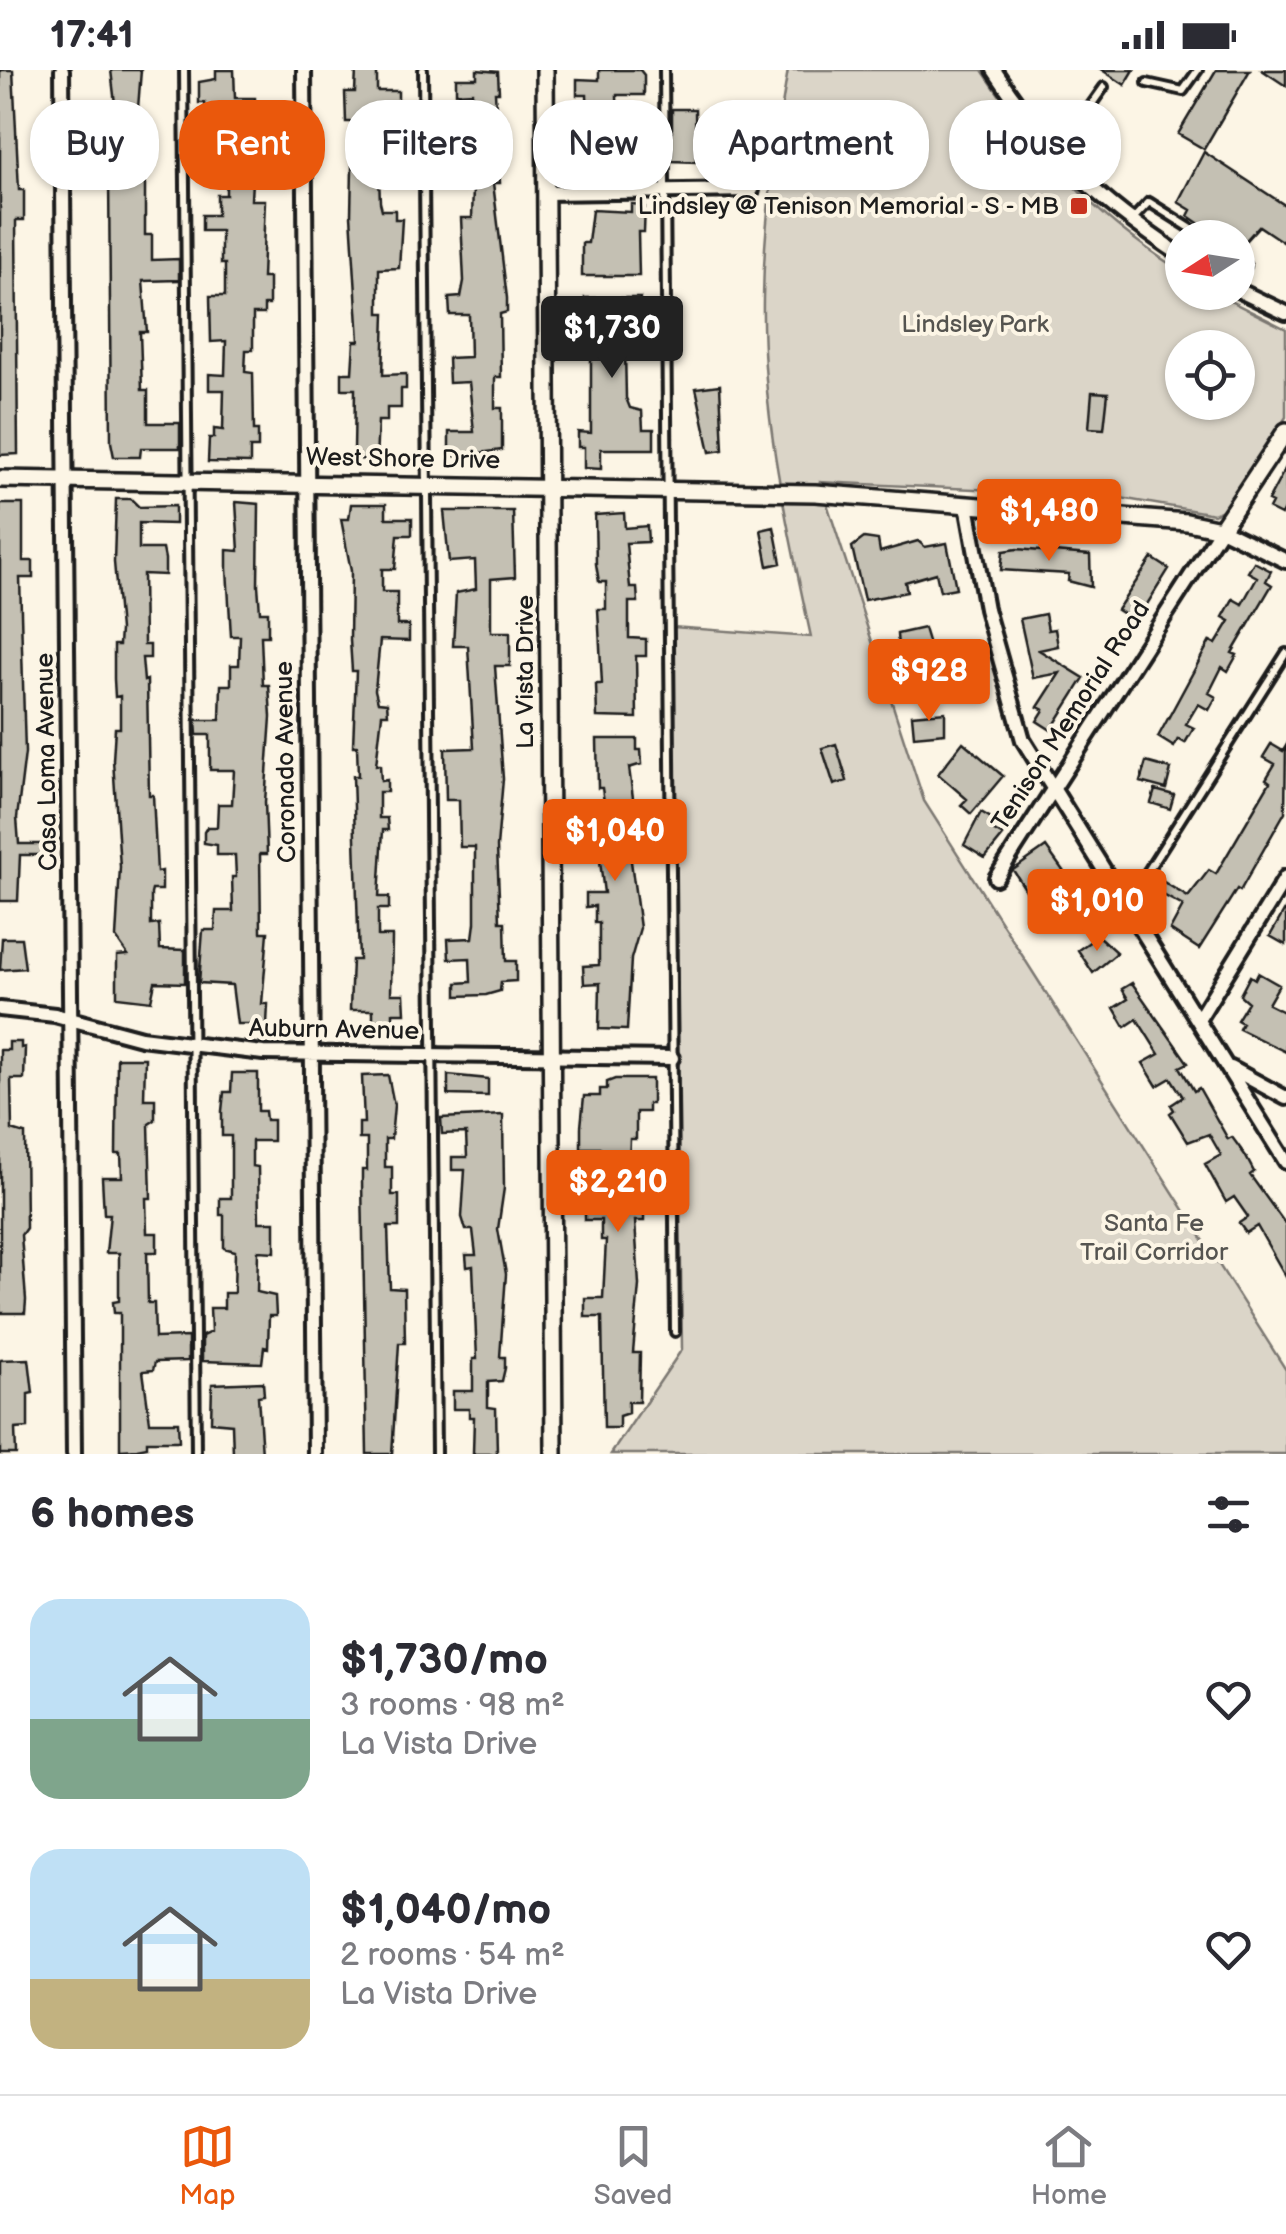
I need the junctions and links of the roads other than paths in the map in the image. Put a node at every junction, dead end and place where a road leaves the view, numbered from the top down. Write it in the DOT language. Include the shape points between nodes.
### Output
graph roads {
  1 [pos="62,70"];
  2 [pos="184,70"];
  3 [pos="304,70"];
  4 [pos="423,70"];
  5 [pos="544,70"];
  6 [pos="664,70"];
  7 [pos="994,70"];
  8 [pos="1198,70"];
  9 [pos="1148,82"];
  10 [pos="1104,87"];
  11 [pos="1016,100"];
  12 [pos="1095,100"];
  13 [pos="752,190"];
  14 [pos="1090,190"];
  15 [pos="664,191"];
  16 [pos="545,193"];
  17 [pos="1178,220"];
  18 [pos="1130,222"];
  19 [pos="1165,245"];
  20 [pos="1255,298"];
  21 [pos="1286,313"];
  22 [pos="1286,430"];
  23 [pos="0,479"];
  24 [pos="66,479"];
  25 [pos="187,481"];
  26 [pos="306,482"];
  27 [pos="427,485"];
  28 [pos="548,487"];
  29 [pos="666,488"];
  30 [pos="967,505"];
  31 [pos="1221,529"];
  32 [pos="1286,561"];
  33 [pos="1286,653"];
  34 [pos="1052,791"];
  35 [pos="1286,877"];
  36 [pos="996,878"];
  37 [pos="1128,904"];
  38 [pos="0,1009"];
  39 [pos="72,1020"];
  40 [pos="1198,1020"];
  41 [pos="192,1046"];
  42 [pos="312,1054"];
  43 [pos="431,1055"];
  44 [pos="672,1058"];
  45 [pos="553,1059"];
  46 [pos="1228,1066"];
  47 [pos="1286,1098"];
  48 [pos="1285,1156"];
  49 [pos="676,1332"];
  50 [pos="74,1454"];
  51 [pos="196,1454"];
  52 [pos="314,1454"];
  53 [pos="436,1454"];
  54 [pos="554,1454"];
  1 -- 24 [label="street, Casa Loma Avenue"];
  2 -- 25 [label="lane"];
  3 -- 26 [label="street, Coronado Avenue"];
  4 -- 27 [label="lane"];
  5 -- 16 [label="street, La Vista Drive"];
  6 -- 15 [label="lane"];
  7 -- 11 [label="street"];
  8 -- 9 [label="lane" via="1183,91"];
  10 -- 12 [label="lane"];
  13 -- 15 [label="street"];
  14 -- 18 [label="street"];
  15 -- 16 [label="street"];
  15 -- 29 [label="lane"];
  16 -- 28 [label="street, La Vista Drive"];
  17 -- 18 [label="lane" via="1149,202"];
  18 -- 19 [label="street"];
  20 -- 21 [label="street"];
  22 -- 31 [label="street, Tenison Memorial Road"];
  23 -- 24 [label="street, West Shore Drive"];
  24 -- 25 [label="street, West Shore Drive"];
  24 -- 39 [label="street, Casa Loma Avenue"];
  25 -- 26 [label="street, West Shore Drive"];
  25 -- 41 [label="lane"];
  26 -- 27 [label="street, West Shore Drive"];
  26 -- 42 [label="street, Coronado Avenue"];
  27 -- 28 [label="street, West Shore Drive"];
  27 -- 43 [label="lane"];
  28 -- 29 [label="street, West Shore Drive"];
  28 -- 45 [label="street, La Vista Drive"];
  29 -- 30 [label="street, West Shore Drive"];
  29 -- 44 [label="lane"];
  30 -- 31 [label="street, West Shore Drive"];
  30 -- 34 [label="street" via="1014,712"];
  31 -- 32 [label="street"];
  31 -- 34 [label="street, Tenison Memorial Road"];
  33 -- 37 [label="lane"];
  34 -- 36 [label="street, Tenison Memorial Road"];
  34 -- 37 [label="street"];
  35 -- 40 [label="street"];
  37 -- 40 [label="street"];
  38 -- 39 [label="street, Auburn Avenue"];
  39 -- 41 [label="street, Auburn Avenue"];
  39 -- 50 [label="street, Casa Loma Avenue"];
  40 -- 46 [label="street"];
  41 -- 42 [label="street, Auburn Avenue"];
  41 -- 51 [label="lane"];
  42 -- 43 [label="street, Auburn Avenue"];
  42 -- 52 [label="street, Coronado Avenue"];
  43 -- 45 [label="street, Auburn Avenue"];
  43 -- 53 [label="lane"];
  44 -- 45 [label="street, Auburn Avenue"];
  44 -- 49 [label="lane"];
  45 -- 54 [label="street, La Vista Drive"];
  46 -- 47 [label="street"];
  46 -- 48 [label="street"];
}
